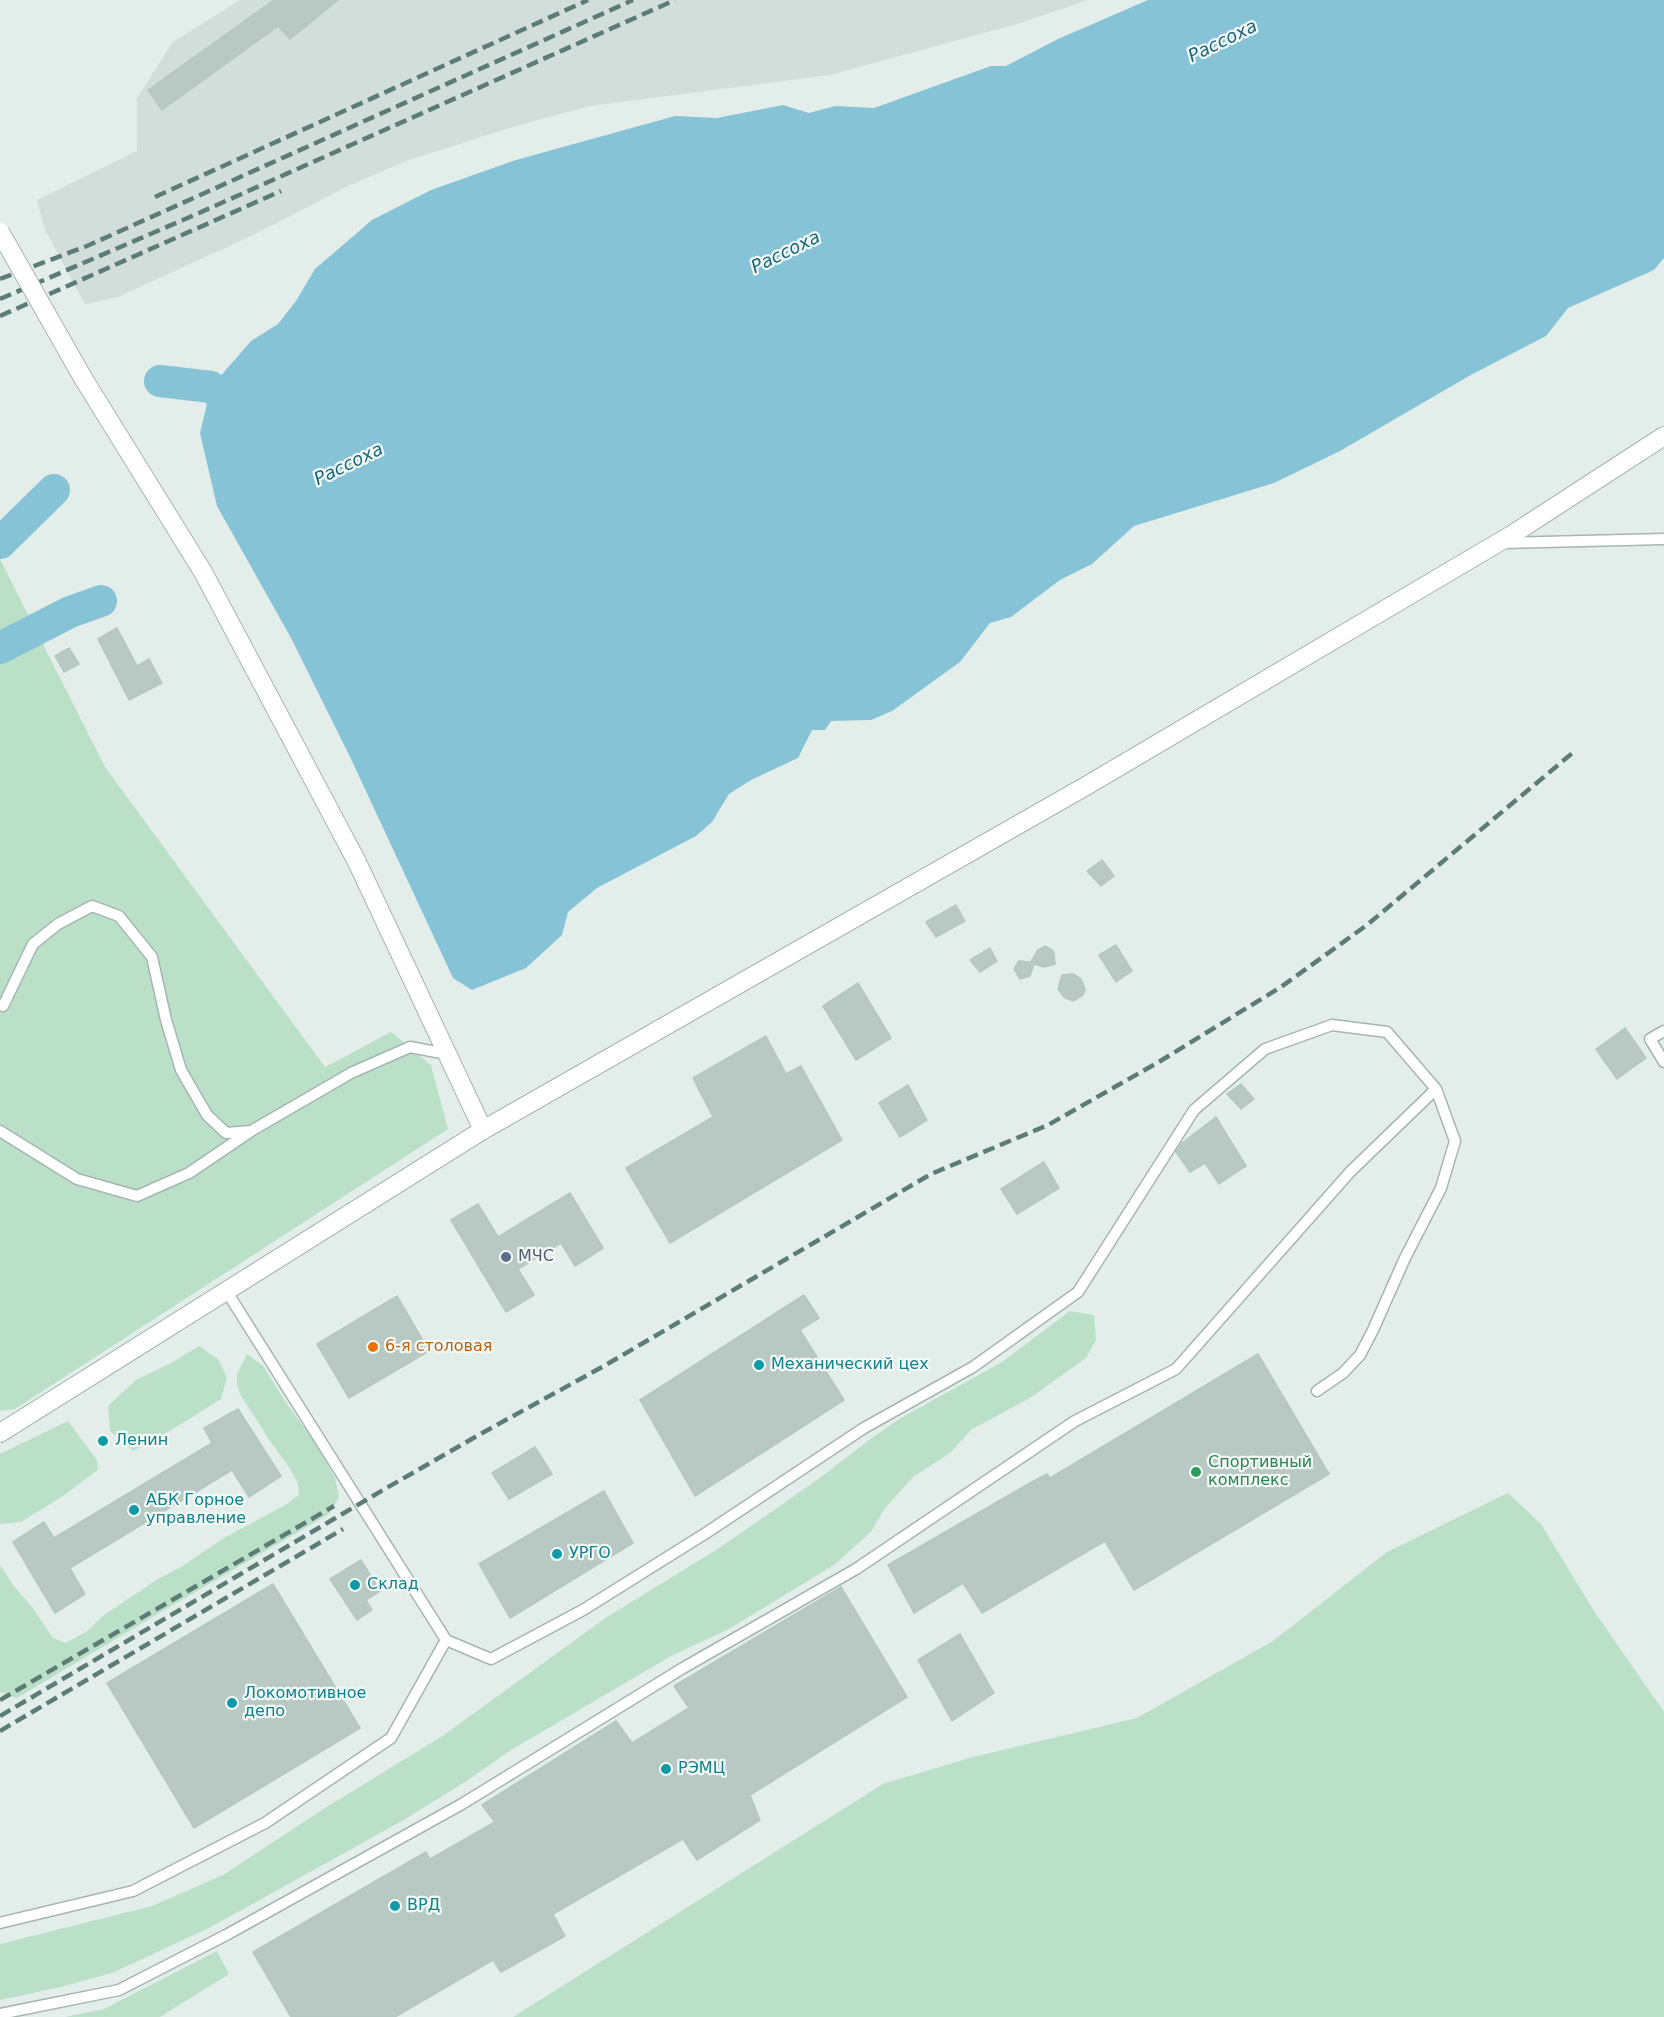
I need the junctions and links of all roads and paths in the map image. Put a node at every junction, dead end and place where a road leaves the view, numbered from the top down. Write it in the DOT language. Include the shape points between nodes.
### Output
graph roads {
  1 [pos="0,232"];
  2 [pos="1664,436"];
  3 [pos="1664,540"];
  4 [pos="1499,543"];
  5 [pos="3,1006"];
  6 [pos="1664,1031"];
  7 [pos="447,1054"];
  8 [pos="1664,1062"];
  9 [pos="1436,1089"];
  10 [pos="483,1130"];
  11 [pos="0,1131"];
  12 [pos="251,1131"];
  13 [pos="227,1292"];
  14 [pos="1317,1391"];
  15 [pos="0,1433"];
  16 [pos="446,1640"];
  17 [pos="0,1923"];
  18 [pos="0,2014"];
  1 -- 7 [label="street, bridge" via="83,378 203,572 357,862"];
  2 -- 4 [label="street"];
  3 -- 4 [label="lane"];
  4 -- 10 [label="street" via="1086,786"];
  5 -- 12 [label="lane" via="33,944 58,924 92,906 118,916 152,957 181,1070 207,1115 226,1133"];
  6 -- 8 [label="lane" via="1650,1039"];
  7 -- 10 [label="street"];
  7 -- 12 [label="lane" via="410,1047 351,1073"];
  9 -- 14 [label="lane" via="1455,1141 1441,1188 1360,1355"];
  9 -- 16 [label="lane" via="1387,1032 1332,1025 1265,1049 1194,1110 1078,1292 973,1367 864,1428 583,1610 492,1659"];
  9 -- 18 [label="lane" via="1350,1172 1176,1369 1076,1421 856,1569 683,1668 462,1804 228,1934 119,1990"];
  10 -- 13 [label="street"];
  11 -- 12 [label="lane" via="77,1179 136,1196 189,1173"];
  13 -- 15 [label="street"];
  13 -- 16 [label="lane"];
  16 -- 17 [label="lane" via="391,1738 266,1823 133,1891"];
}
